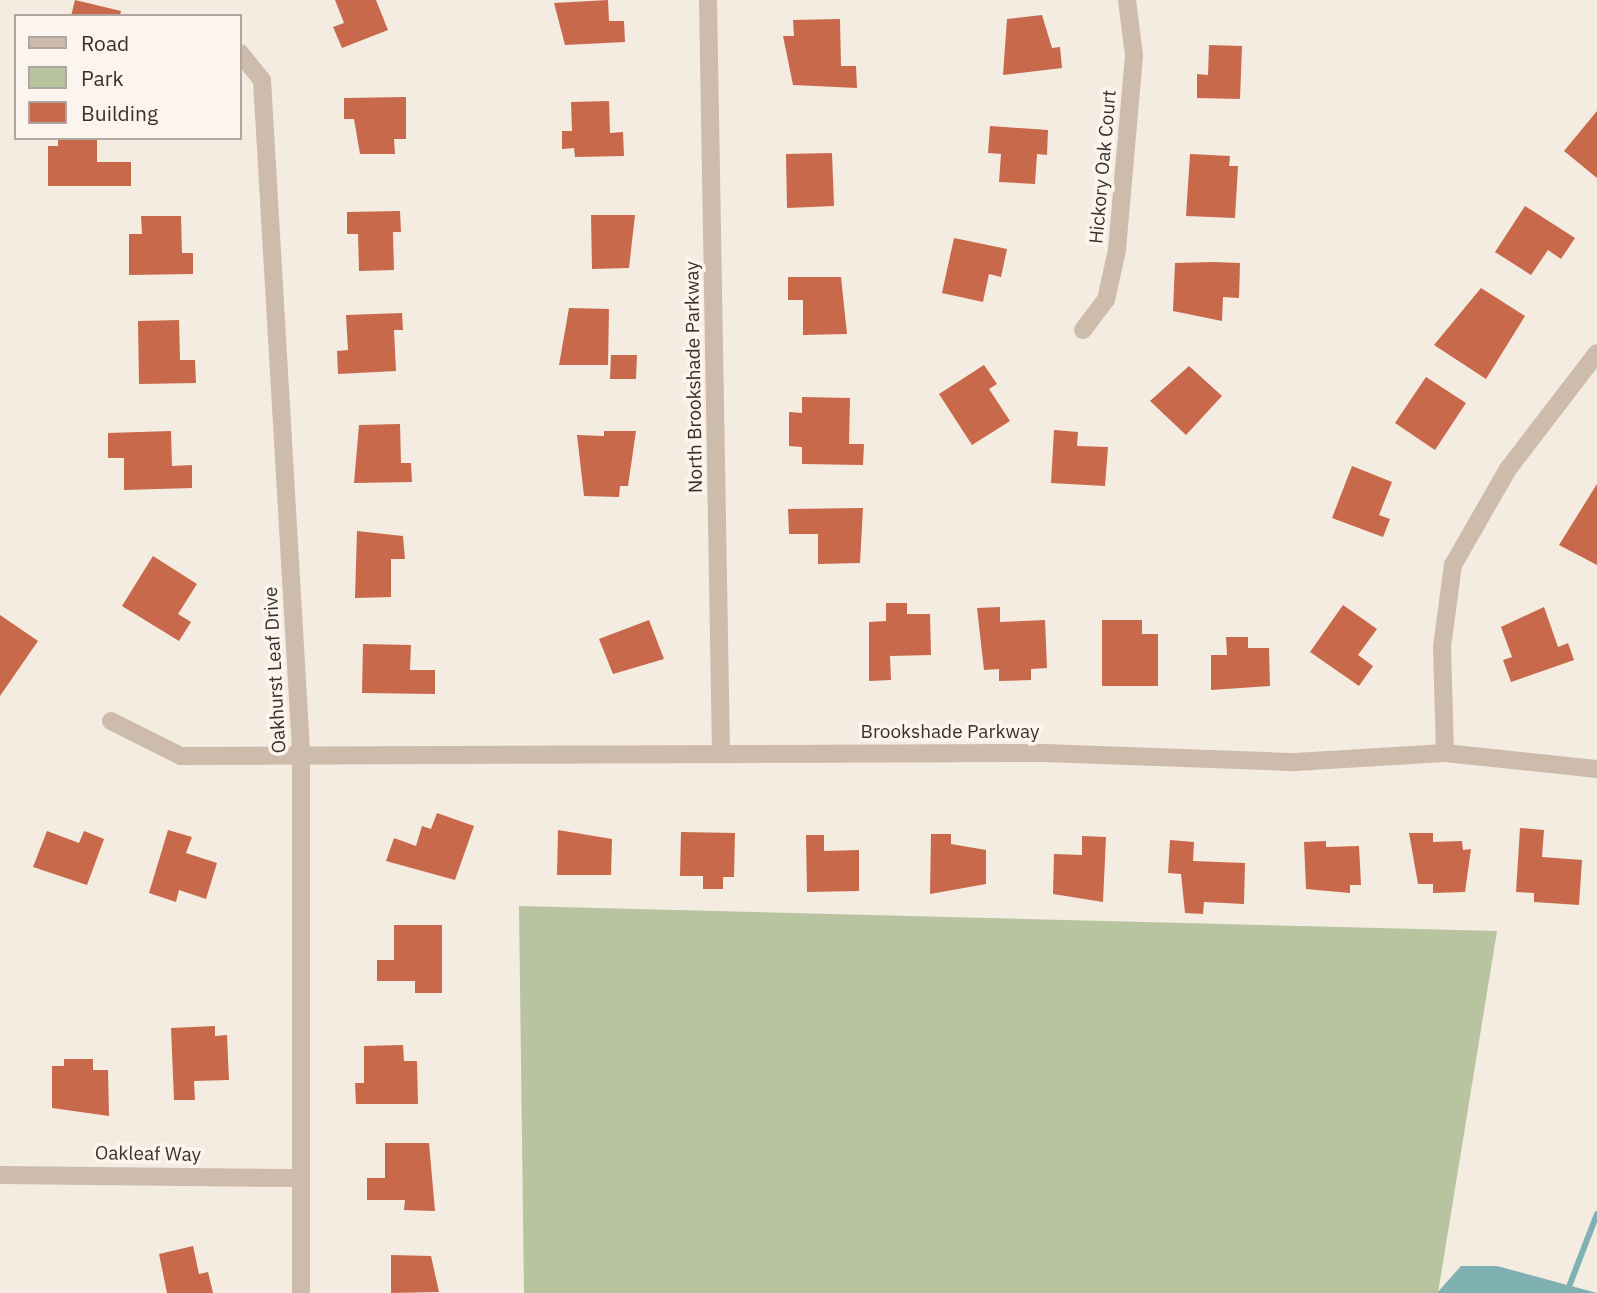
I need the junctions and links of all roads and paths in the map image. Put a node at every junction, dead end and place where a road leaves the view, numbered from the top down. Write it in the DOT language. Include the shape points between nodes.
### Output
graph roads {
  1 [pos="708,0"];
  2 [pos="1127,0"];
  3 [pos="242,55"];
  4 [pos="1083,330"];
  5 [pos="1597,353"];
  6 [pos="111,722"];
  7 [pos="301,751"];
  8 [pos="721,753"];
  9 [pos="1445,753"];
  10 [pos="1597,769"];
  11 [pos="0,1175"];
  12 [pos="296,1178"];
  13 [pos="301,1293"];
  1 -- 8 [label="street, North Brookshade Parkway"];
  2 -- 4 [label="street, Hickory Oak Court" via="1134,55 1117,250 1106,300"];
  3 -- 7 [label="street, Oakhurst Leaf Drive" via="262,80"];
  5 -- 9 [label="street" via="1508,469 1454,565 1441,647"];
  6 -- 7 [label="street, Brookshade Parkway" via="181,756"];
  7 -- 8 [label="street, Brookshade Parkway"];
  7 -- 12 [label="street, Oakhurst Leaf Drive"];
  8 -- 9 [label="street, Brookshade Parkway" via="1045,753 1295,762"];
  9 -- 10 [label="street, Brookshade Parkway"];
  11 -- 12 [label="street, Oakleaf Way"];
  12 -- 13 [label="street, Oakhurst Leaf Drive"];
}
